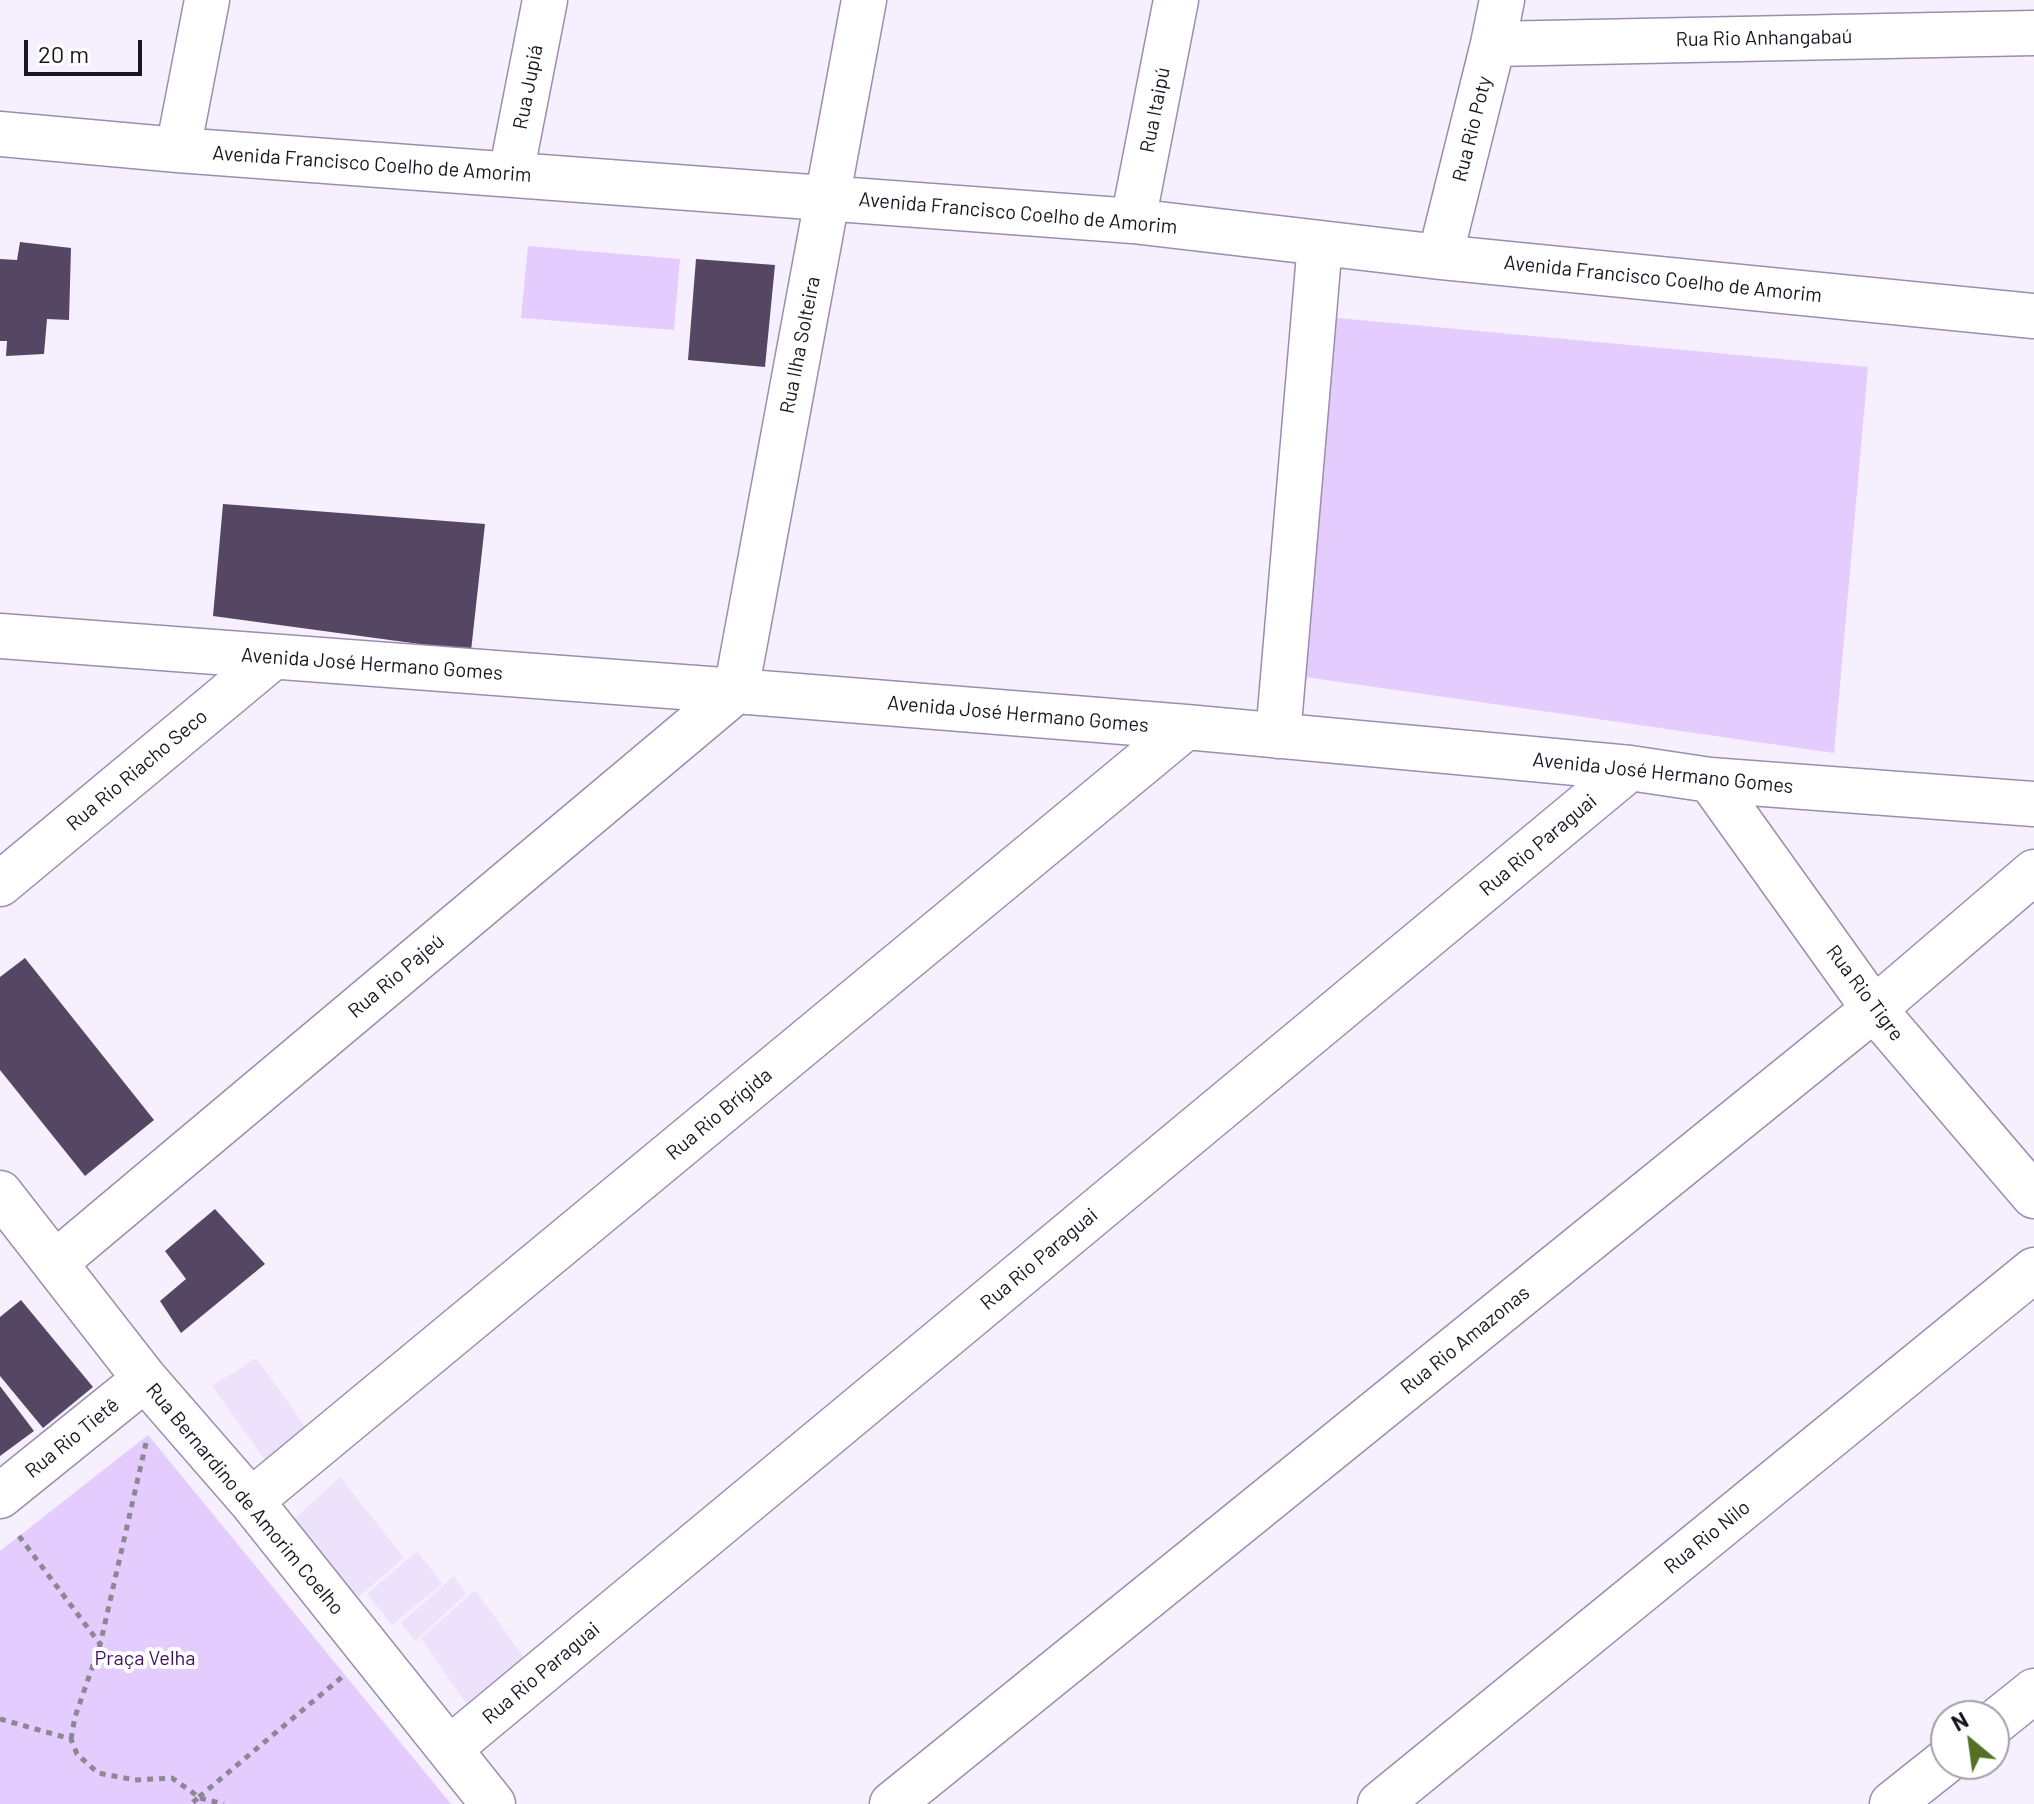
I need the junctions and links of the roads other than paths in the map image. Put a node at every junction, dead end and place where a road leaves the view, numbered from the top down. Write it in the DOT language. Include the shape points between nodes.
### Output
graph roads {
  1 [pos="207,0"];
  2 [pos="545,0"];
  3 [pos="864,0"];
  4 [pos="1176,0"];
  5 [pos="1502,0"];
  6 [pos="2034,33"];
  7 [pos="1493,44"];
  8 [pos="0,134"];
  9 [pos="178,150"];
  10 [pos="511,174"];
  11 [pos="828,198"];
  12 [pos="1133,221"];
  13 [pos="1320,243"];
  14 [pos="1440,257"];
  15 [pos="2034,316"];
  16 [pos="0,636"];
  17 [pos="273,657"];
  18 [pos="736,691"];
  19 [pos="1186,727"];
  20 [pos="1278,736"];
  21 [pos="1630,768"];
  22 [pos="1710,780"];
  23 [pos="2034,804"];
  24 [pos="2034,872"];
  25 [pos="0,884"];
  26 [pos="1874,1009"];
  27 [pos="0,1193"];
  28 [pos="2034,1196"];
  29 [pos="56,1262"];
  30 [pos="2034,1270"];
  31 [pos="145,1379"];
  32 [pos="0,1496"];
  33 [pos="251,1501"];
  34 [pos="2034,1691"];
  35 [pos="2010,1710"];
  36 [pos="449,1749"];
  37 [pos="1930,1774"];
  38 [pos="493,1804"];
  39 [pos="892,1804"];
  40 [pos="1380,1804"];
  41 [pos="1892,1804"];
  1 -- 9 [label="street"];
  2 -- 10 [label="street, Rua Jupiá"];
  3 -- 11 [label="street, Rua Ilha Solteira"];
  4 -- 12 [label="street, Rua Itaipú"];
  5 -- 7 [label="street, Rua Rio Poty"];
  6 -- 7 [label="street, Rua Rio Anhangabaú"];
  7 -- 14 [label="street, Rua Rio Poty"];
  8 -- 9 [label="street, Avenida Francisco Coelho de Amorim"];
  9 -- 10 [label="street, Avenida Francisco Coelho de Amorim"];
  10 -- 11 [label="street, Avenida Francisco Coelho de Amorim"];
  11 -- 12 [label="street, Avenida Francisco Coelho de Amorim"];
  11 -- 18 [label="street, Rua Ilha Solteira"];
  12 -- 13 [label="street, Avenida Francisco Coelho de Amorim"];
  13 -- 14 [label="street, Avenida Francisco Coelho de Amorim"];
  13 -- 20 [label="street"];
  14 -- 15 [label="street, Avenida Francisco Coelho de Amorim"];
  16 -- 17 [label="street, Avenida José Hermano Gomes"];
  17 -- 18 [label="street, Avenida José Hermano Gomes"];
  17 -- 25 [label="street, Rua Rio Riacho Seco"];
  18 -- 19 [label="street, Avenida José Hermano Gomes"];
  18 -- 29 [label="street, Rua Rio Pajeú"];
  19 -- 20 [label="street, Avenida José Hermano Gomes"];
  19 -- 33 [label="street, Rua Rio Brígida"];
  20 -- 21 [label="street, Avenida José Hermano Gomes"];
  21 -- 22 [label="street, Avenida José Hermano Gomes"];
  21 -- 36 [label="street, Rua Rio Paraguai"];
  22 -- 23 [label="street, Avenida José Hermano Gomes"];
  22 -- 26 [label="street, Rua Rio Tigre"];
  24 -- 26 [label="street, Rua Rio Amazonas"];
  26 -- 28 [label="street, Rua Rio Tigre"];
  26 -- 39 [label="street, Rua Rio Amazonas"];
  27 -- 29 [label="street, Rua Bernardino de Amorim Coelho"];
  29 -- 31 [label="street, Rua Bernardino de Amorim Coelho"];
  30 -- 40 [label="street, Rua Rio Nilo"];
  31 -- 32 [label="street, Rua Rio Tietê"];
  31 -- 33 [label="street, Rua Bernardino de Amorim Coelho"];
  33 -- 36 [label="street, Rua Bernardino de Amorim Coelho"];
  34 -- 35 [label="street"];
  36 -- 38 [label="street, Rua Bernardino de Amorim Coelho"];
  37 -- 41 [label="street"];
}
